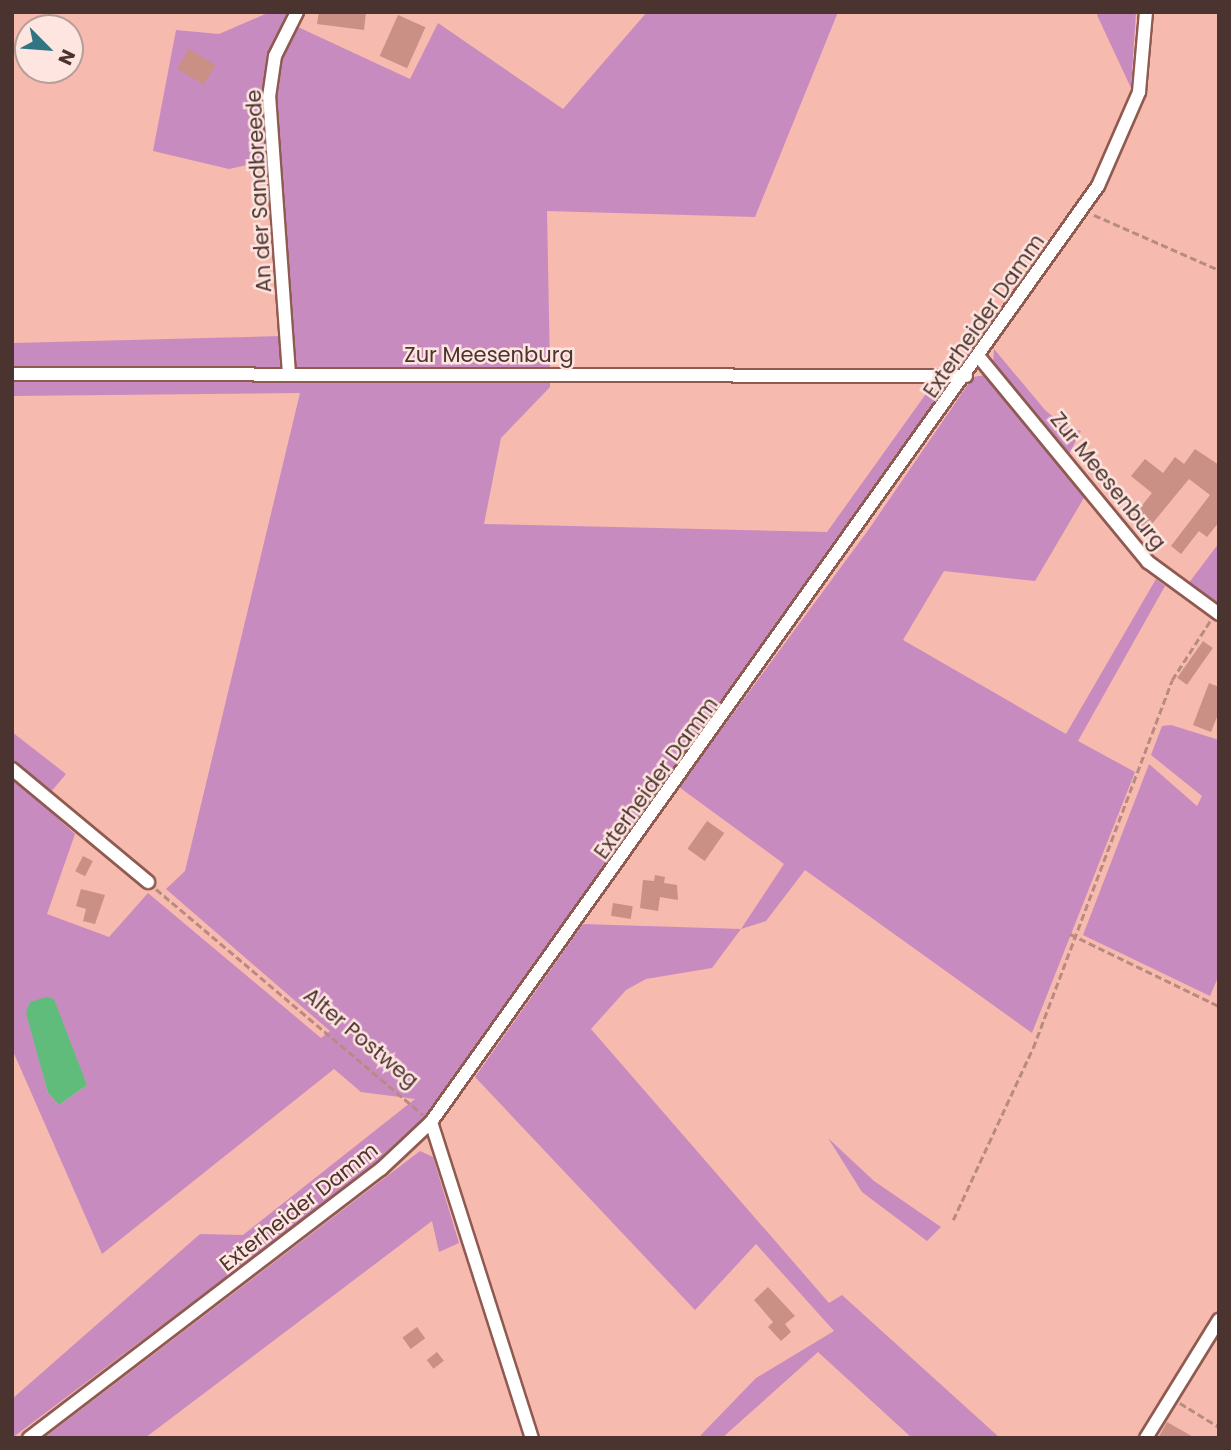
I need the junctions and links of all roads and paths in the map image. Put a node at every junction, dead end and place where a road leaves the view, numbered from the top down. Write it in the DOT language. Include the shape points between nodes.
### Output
graph roads {
  1 [pos="297,12"];
  2 [pos="1146,12"];
  3 [pos="1082,209"];
  4 [pos="1219,270"];
  5 [pos="979,357"];
  6 [pos="12,374"];
  7 [pos="289,374"];
  8 [pos="966,376"];
  9 [pos="1217,613"];
  10 [pos="12,769"];
  11 [pos="148,882"];
  12 [pos="1070,934"];
  13 [pos="1077,938"];
  14 [pos="1219,1006"];
  15 [pos="431,1122"];
  16 [pos="953,1220"];
  17 [pos="1219,1320"];
  18 [pos="1171,1398"];
  19 [pos="1219,1427"];
  20 [pos="29,1438"];
  21 [pos="532,1438"];
  22 [pos="1146,1438"];
  1 -- 7 [label="street, An der Sandbreede" via="275,56 269,97"];
  2 -- 3 [label="street, Exterheider Damm" via="1139,92 1119,146"];
  3 -- 4 [label="path"];
  3 -- 5 [label="street, Exterheider Damm"];
  5 -- 8 [label="street, Exterheider Damm"];
  5 -- 9 [label="street, Zur Meesenburg" via="1148,562"];
  6 -- 7 [label="street, Zur Meesenburg"];
  7 -- 8 [label="street, Zur Meesenburg"];
  8 -- 15 [label="street, Exterheider Damm"];
  9 -- 13 [label="path" via="1172,680"];
  10 -- 11 [label="street"];
  11 -- 15 [label="path, Alter Postweg"];
  12 -- 13 [label="path"];
  13 -- 14 [label="path"];
  13 -- 16 [label="path"];
  15 -- 20 [label="street, Exterheider Damm" via="381,1169"];
  15 -- 21 [label="street"];
  17 -- 18 [label="street"];
  18 -- 19 [label="path"];
  18 -- 22 [label="street"];
}
